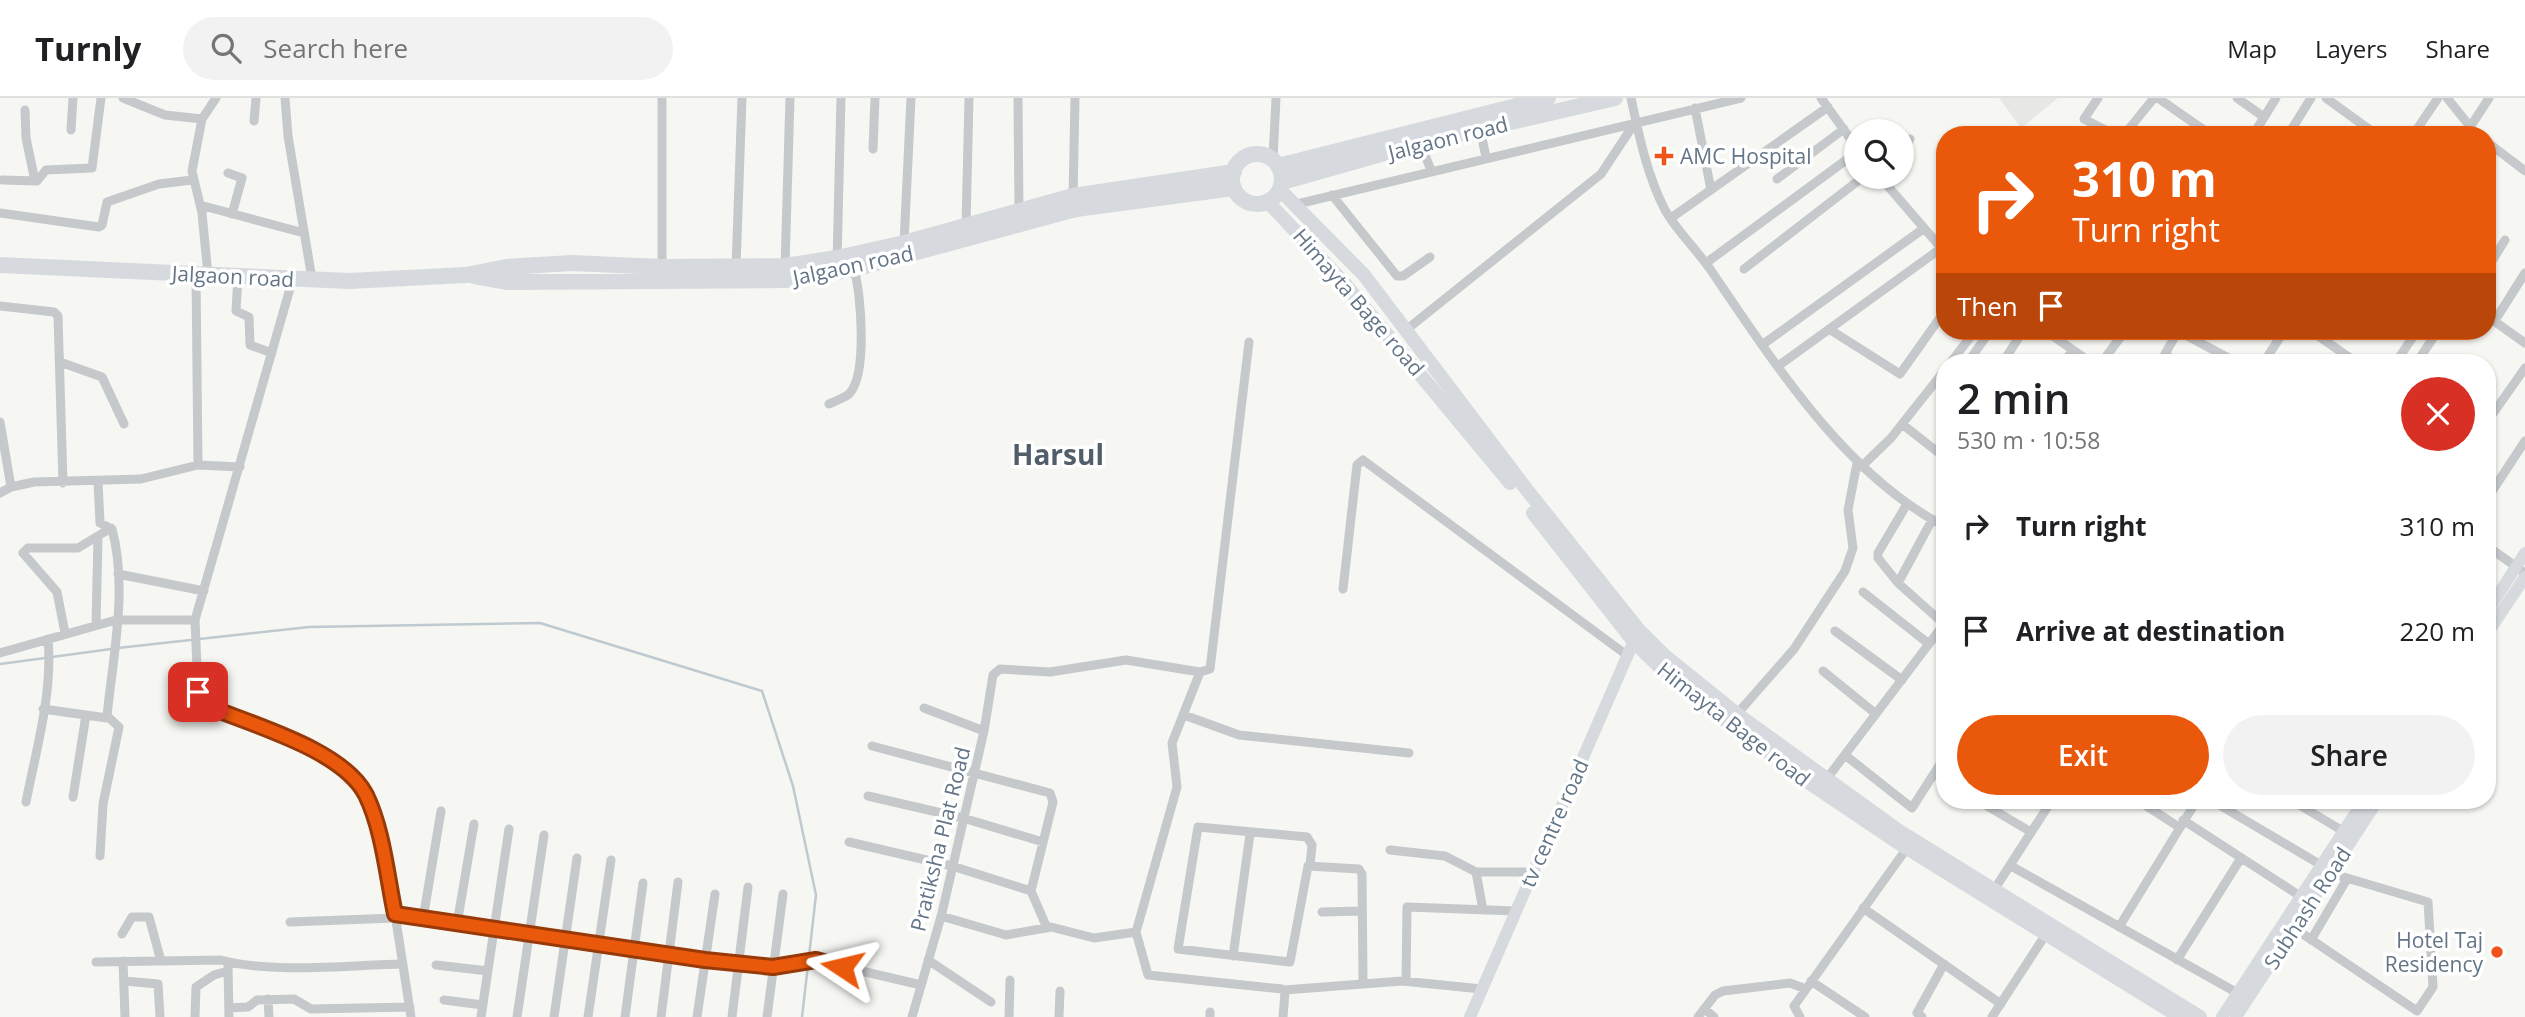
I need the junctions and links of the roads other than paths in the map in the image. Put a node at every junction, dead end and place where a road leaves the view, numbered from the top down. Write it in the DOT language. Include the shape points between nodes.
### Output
graph roads {
  1 [pos="73,98"];
  2 [pos="101,98"];
  3 [pos="123,98"];
  4 [pos="216,98"];
  5 [pos="256,98"];
  6 [pos="285,98"];
  7 [pos="662,98"];
  8 [pos="742,98"];
  9 [pos="790,98"];
  10 [pos="841,98"];
  11 [pos="875,98"];
  12 [pos="911,98"];
  13 [pos="969,98"];
  14 [pos="1018,98"];
  15 [pos="1075,98"];
  16 [pos="1276,98"];
  17 [pos="1548,98"];
  18 [pos="1615,98"];
  19 [pos="1631,98"];
  20 [pos="1741,98"];
  21 [pos="1822,98"];
  22 [pos="2098,98"];
  23 [pos="2156,98"];
  24 [pos="2237,98"];
  25 [pos="2276,98"];
  26 [pos="2311,98"];
  27 [pos="2326,98"];
  28 [pos="2438,98"];
  29 [pos="2446,98"];
  30 [pos="2489,98"];
  31 [pos="145,102"];
  32 [pos="1828,107"];
  33 [pos="1695,108"];
  34 [pos="25,110"];
  35 [pos="2264,117"];
  36 [pos="202,119"];
  37 [pos="254,121"];
  38 [pos="1636,121"];
  39 [pos="2098,126"];
  40 [pos="2131,126"];
  41 [pos="2198,126"];
  42 [pos="2258,126"];
  43 [pos="2294,126"];
  44 [pos="2365,126"];
  45 [pos="2419,126"];
  46 [pos="2463,126"];
  47 [pos="2471,126"];
  48 [pos="1480,129"];
  49 [pos="1844,129"];
  50 [pos="71,130"];
  51 [pos="1420,144"];
  52 [pos="873,149"];
  53 [pos="2496,149"];
  54 [pos="1486,157"];
  55 [pos="1844,160"];
  56 [pos="1431,170"];
  57 [pos="2525,171"];
  58 [pos="228,173"];
  59 [pos="2,180"];
  60 [pos="192,180"];
  61 [pos="1234,180"];
  62 [pos="1276,180"];
  63 [pos="1777,180"];
  64 [pos="35,181"];
  65 [pos="1847,189"];
  66 [pos="1890,189"];
  67 [pos="1711,190"];
  68 [pos="1332,195"];
  69 [pos="1074,202"];
  70 [pos="200,205"];
  71 [pos="1293,205"];
  72 [pos="0,212"];
  73 [pos="232,214"];
  74 [pos="1020,216"];
  75 [pos="1671,218"];
  76 [pos="966,226"];
  77 [pos="1923,229"];
  78 [pos="304,233"];
  79 [pos="2505,240"];
  80 [pos="904,243"];
  81 [pos="1936,243"];
  82 [pos="1936,253"];
  83 [pos="2496,254"];
  84 [pos="1430,257"];
  85 [pos="1706,262"];
  86 [pos="785,266"];
  87 [pos="843,266"];
  88 [pos="0,267"];
  89 [pos="662,267"];
  90 [pos="737,267"];
  91 [pos="1744,268"];
  92 [pos="202,274"];
  93 [pos="2525,274"];
  94 [pos="466,275"];
  95 [pos="238,276"];
  96 [pos="293,278"];
  97 [pos="312,279"];
  98 [pos="0,306"];
  99 [pos="2496,312"];
  100 [pos="1936,323"];
  101 [pos="2496,323"];
  102 [pos="1829,329"];
  103 [pos="1406,330"];
  104 [pos="1968,340"];
  105 [pos="2059,340"];
  106 [pos="2195,340"];
  107 [pos="2324,340"];
  108 [pos="1249,342"];
  109 [pos="2525,343"];
  110 [pos="1762,345"];
  111 [pos="2073,350"];
  112 [pos="272,353"];
  113 [pos="1957,354"];
  114 [pos="2070,354"];
  115 [pos="2079,354"];
  116 [pos="2221,354"];
  117 [pos="2344,354"];
  118 [pos="60,362"];
  119 [pos="1778,366"];
  120 [pos="2525,368"];
  121 [pos="1936,381"];
  122 [pos="829,404"];
  123 [pos="2496,409"];
  124 [pos="0,422"];
  125 [pos="124,424"];
  126 [pos="1902,424"];
  127 [pos="2525,441"];
  128 [pos="1936,451"];
  129 [pos="198,465"];
  130 [pos="1859,465"];
  131 [pos="240,467"];
  132 [pos="98,482"];
  133 [pos="64,483"];
  134 [pos="2496,485"];
  135 [pos="11,487"];
  136 [pos="0,494"];
  137 [pos="1908,504"];
  138 [pos="1932,520"];
  139 [pos="1936,522"];
  140 [pos="110,528"];
  141 [pos="98,537"];
  142 [pos="2496,553"];
  143 [pos="2525,553"];
  144 [pos="2522,572"];
  145 [pos="118,574"];
  146 [pos="1898,583"];
  147 [pos="1343,589"];
  148 [pos="204,591"];
  149 [pos="1863,592"];
  150 [pos="2496,602"];
  151 [pos="1936,617"];
  152 [pos="2496,619"];
  153 [pos="116,620"];
  154 [pos="195,620"];
  155 [pos="96,625"];
  156 [pos="1835,631"];
  157 [pos="65,633"];
  158 [pos="1936,635"];
  159 [pos="48,639"];
  160 [pos="1633,642"];
  161 [pos="1929,644"];
  162 [pos="0,653"];
  163 [pos="1823,671"];
  164 [pos="1200,672"];
  165 [pos="1902,680"];
  166 [pos="924,708"];
  167 [pos="44,709"];
  168 [pos="1737,714"];
  169 [pos="1876,714"];
  170 [pos="86,715"];
  171 [pos="1184,715"];
  172 [pos="107,718"];
  173 [pos="984,731"];
  174 [pos="873,746"];
  175 [pos="1409,753"];
  176 [pos="1845,755"];
  177 [pos="1936,771"];
  178 [pos="973,773"];
  179 [pos="1934,774"];
  180 [pos="1823,784"];
  181 [pos="868,796"];
  182 [pos="73,797"];
  183 [pos="26,803"];
  184 [pos="1995,809"];
  185 [pos="2046,809"];
  186 [pos="2154,809"];
  187 [pos="2191,809"];
  188 [pos="2226,809"];
  189 [pos="2306,809"];
  190 [pos="2364,809"];
  191 [pos="2367,809"];
  192 [pos="441,811"];
  193 [pos="963,817"];
  194 [pos="474,824"];
  195 [pos="2181,824"];
  196 [pos="509,829"];
  197 [pos="2343,831"];
  198 [pos="2031,832"];
  199 [pos="1250,834"];
  200 [pos="544,835"];
  201 [pos="849,842"];
  202 [pos="1043,842"];
  203 [pos="1907,848"];
  204 [pos="1391,850"];
  205 [pos="100,856"];
  206 [pos="577,858"];
  207 [pos="2241,858"];
  208 [pos="611,860"];
  209 [pos="1310,865"];
  210 [pos="952,866"];
  211 [pos="2011,866"];
  212 [pos="2325,869"];
  213 [pos="1476,872"];
  214 [pos="1533,872"];
  215 [pos="2347,879"];
  216 [pos="678,882"];
  217 [pos="643,883"];
  218 [pos="748,887"];
  219 [pos="1994,890"];
  220 [pos="1031,891"];
  221 [pos="715,894"];
  222 [pos="783,894"];
  223 [pos="2300,896"];
  224 [pos="1864,908"];
  225 [pos="1483,910"];
  226 [pos="1362,911"];
  227 [pos="1516,911"];
  228 [pos="1322,912"];
  229 [pos="395,916"];
  230 [pos="941,916"];
  231 [pos="423,919"];
  232 [pos="290,922"];
  233 [pos="457,923"];
  234 [pos="2119,927"];
  235 [pos="1047,928"];
  236 [pos="2294,928"];
  237 [pos="494,929"];
  238 [pos="1136,932"];
  239 [pos="122,934"];
  240 [pos="2046,934"];
  241 [pos="528,935"];
  242 [pos="2311,940"];
  243 [pos="565,941"];
  244 [pos="598,946"];
  245 [pos="635,951"];
  246 [pos="669,956"];
  247 [pos="1233,956"];
  248 [pos="705,960"];
  249 [pos="928,960"];
  250 [pos="2177,960"];
  251 [pos="124,961"];
  252 [pos="161,961"];
  253 [pos="96,962"];
  254 [pos="403,964"];
  255 [pos="740,964"];
  256 [pos="1944,964"];
  257 [pos="436,965"];
  258 [pos="228,966"];
  259 [pos="773,967"];
  260 [pos="488,971"];
  261 [pos="1010,980"];
  262 [pos="124,981"];
  263 [pos="1405,981"];
  264 [pos="1363,982"];
  265 [pos="921,985"];
  266 [pos="1809,985"];
  267 [pos="1482,989"];
  268 [pos="1059,990"];
  269 [pos="1284,990"];
  270 [pos="2242,996"];
  271 [pos="268,999"];
  272 [pos="444,1000"];
  273 [pos="991,1002"];
  274 [pos="2001,1004"];
  275 [pos="483,1005"];
  276 [pos="1704,1009"];
  277 [pos="410,1012"];
  278 [pos="229,1013"];
  279 [pos="125,1017"];
  280 [pos="160,1017"];
  281 [pos="195,1017"];
  282 [pos="268,1017"];
  283 [pos="481,1017"];
  284 [pos="517,1017"];
  285 [pos="554,1017"];
  286 [pos="588,1017"];
  287 [pos="625,1017"];
  288 [pos="661,1017"];
  289 [pos="697,1017"];
  290 [pos="732,1017"];
  291 [pos="766,1017"];
  292 [pos="912,1017"];
  293 [pos="1009,1017"];
  294 [pos="1059,1017"];
  295 [pos="1283,1017"];
  296 [pos="1470,1017"];
  297 [pos="1698,1017"];
  298 [pos="1714,1017"];
  299 [pos="1800,1017"];
  300 [pos="1865,1017"];
  301 [pos="1922,1017"];
  302 [pos="1992,1017"];
  303 [pos="2180,1017"];
  304 [pos="2200,1017"];
  305 [pos="2222,1017"];
  306 [pos="2235,1017"];
  1 -- 50 [label="street"];
  2 -- 64 [label="street" via="92,168 46,170"];
  3 -- 31 [label="street"];
  4 -- 36 [label="street"];
  5 -- 37 [label="street"];
  6 -- 78 [label="street"];
  7 -- 89 [label="street"];
  8 -- 90 [label="street"];
  9 -- 86 [label="street"];
  10 -- 87 [label="street"];
  11 -- 52 [label="street"];
  12 -- 80 [label="street"];
  13 -- 76 [label="street"];
  14 -- 74 [label="street"];
  15 -- 69 [label="street"];
  16 -- 62 [label="street"];
  17 -- 62 [label="highway, Jalgaon road"];
  18 -- 48 [label="highway, Jalgaon road"];
  19 -- 38 [label="street"];
  20 -- 33 [label="street"];
  21 -- 32 [label="street"];
  22 -- 39 [label="street" via="2084,119"];
  23 -- 40 [label="street"];
  23 -- 41 [label="street"];
  24 -- 35 [label="street"];
  25 -- 35 [label="street"];
  26 -- 43 [label="street"];
  27 -- 44 [label="street"];
  28 -- 45 [label="street"];
  29 -- 46 [label="street"];
  30 -- 47 [label="street"];
  31 -- 36 [label="street" via="165,115"];
  32 -- 49 [label="street"];
  32 -- 67 [label="street"];
  33 -- 38 [label="street"];
  33 -- 67 [label="street"];
  34 -- 64 [label="street"];
  35 -- 42 [label="street"];
  36 -- 60 [label="street"];
  38 -- 54 [label="street"];
  38 -- 75 [label="street" via="1649,172"];
  38 -- 103 [label="street" via="1601,174"];
  48 -- 51 [label="highway, Jalgaon road"];
  48 -- 54 [label="street"];
  49 -- 63 [label="street"];
  51 -- 56 [label="street"];
  51 -- 62 [label="highway, Jalgaon road"];
  53 -- 57 [label="street"];
  54 -- 56 [label="street"];
  55 -- 85 [label="street"];
  56 -- 68 [label="street"];
  58 -- 73 [label="street" via="242,178"];
  59 -- 64 [label="street"];
  60 -- 70 [label="street"];
  60 -- 72 [label="street" via="159,184 107,202 99,227"];
  61 -- 62 [label="highway" via="1238,195 1252,203"];
  61 -- 62 [label="highway" via="1237,165 1250,155 1266,156"];
  61 -- 69 [label="highway, Jalgaon road"];
  62 -- 71 [label="main road"];
  62 -- 160 [label="main road, Himayta Bage road" via="1345,284 1473,435"];
  65 -- 91 [label="street"];
  66 -- 77 [label="street"];
  67 -- 75 [label="street"];
  68 -- 71 [label="street"];
  68 -- 84 [label="street" via="1397,276"];
  69 -- 74 [label="highway, Jalgaon road"];
  70 -- 73 [label="street"];
  70 -- 92 [label="street"];
  71 -- 103 [label="main road" via="1364,275"];
  73 -- 78 [label="street"];
  74 -- 76 [label="highway, Jalgaon road"];
  74 -- 87 [label="highway, Jalgaon road"];
  75 -- 85 [label="street"];
  76 -- 80 [label="highway, Jalgaon road"];
  77 -- 81 [label="street"];
  77 -- 110 [label="street"];
  78 -- 97 [label="street"];
  79 -- 83 [label="street"];
  80 -- 87 [label="highway, Jalgaon road"];
  82 -- 102 [label="street"];
  85 -- 110 [label="street"];
  86 -- 87 [label="highway, Jalgaon road"];
  86 -- 90 [label="highway, Jalgaon road"];
  87 -- 94 [label="highway, Jalgaon road" via="785,280 723,283 508,282"];
  87 -- 122 [label="street" via="859,287 858,374 849,393"];
  88 -- 92 [label="highway, Jalgaon road"];
  89 -- 90 [label="highway, Jalgaon road"];
  89 -- 94 [label="highway, Jalgaon road" via="572,262"];
  92 -- 95 [label="highway, Jalgaon road"];
  92 -- 129 [label="street"];
  93 -- 99 [label="street"];
  94 -- 97 [label="highway, Jalgaon road"];
  95 -- 96 [label="highway, Jalgaon road"];
  95 -- 112 [label="street" via="236,311 250,317 251,347"];
  96 -- 97 [label="highway, Jalgaon road"];
  96 -- 112 [label="street"];
  98 -- 118 [label="street" via="57,313"];
  100 -- 102 [label="street" via="1900,374"];
  101 -- 109 [label="street"];
  102 -- 119 [label="street"];
  103 -- 160 [label="main road"];
  104 -- 113 [label="street"];
  105 -- 111 [label="street"];
  106 -- 116 [label="street"];
  107 -- 117 [label="street"];
  108 -- 164 [label="street" via="1213,663"];
  110 -- 119 [label="street"];
  111 -- 114 [label="street"];
  111 -- 115 [label="street"];
  112 -- 131 [label="street"];
  118 -- 125 [label="street" via="102,377"];
  118 -- 133 [label="street"];
  119 -- 130 [label="street"];
  120 -- 123 [label="street"];
  121 -- 126 [label="street"];
  124 -- 135 [label="street"];
  126 -- 128 [label="street"];
  126 -- 130 [label="street"];
  127 -- 134 [label="street"];
  129 -- 131 [label="street"];
  129 -- 132 [label="street" via="141,479"];
  130 -- 137 [label="street"];
  130 -- 168 [label="street" via="1848,510 1853,548 1845,571 1794,649"];
  131 -- 148 [label="street"];
  132 -- 133 [label="street"];
  132 -- 140 [label="street" via="100,523"];
  133 -- 135 [label="street"];
  135 -- 136 [label="street"];
  137 -- 138 [label="street"];
  137 -- 146 [label="street" via="1878,556"];
  138 -- 139 [label="street"];
  138 -- 146 [label="street"];
  140 -- 141 [label="street"];
  140 -- 145 [label="street"];
  141 -- 155 [label="street"];
  141 -- 157 [label="street" via="78,548 28,548 23,553 57,592"];
  142 -- 144 [label="street"];
  143 -- 144 [label="street"];
  144 -- 150 [label="street"];
  144 -- 152 [label="street"];
  145 -- 148 [label="street"];
  145 -- 153 [label="street"];
  146 -- 151 [label="street"];
  147 -- 160 [label="street" via="1357,465 1363,460"];
  148 -- 154 [label="street"];
  149 -- 161 [label="street"];
  153 -- 154 [label="street"];
  153 -- 155 [label="street"];
  153 -- 172 [label="street"];
  154 -- 229 [label="street" via="198,692 203,702 331,757 354,776 374,821"];
  155 -- 157 [label="street"];
  156 -- 165 [label="street"];
  157 -- 159 [label="street"];
  158 -- 161 [label="street"];
  159 -- 162 [label="street"];
  159 -- 167 [label="street"];
  160 -- 168 [label="main road"];
  160 -- 180 [label="main road, Himayta Bage road" via="1678,685"];
  160 -- 214 [label="street, tv centre road"];
  161 -- 165 [label="street"];
  163 -- 169 [label="street"];
  164 -- 171 [label="street"];
  164 -- 173 [label="street" via="1126,660 1050,672 1000,669 993,675"];
  165 -- 169 [label="street"];
  166 -- 173 [label="street, Pratiksha Plat Road"];
  167 -- 170 [label="street"];
  167 -- 183 [label="street"];
  168 -- 180 [label="main road"];
  169 -- 176 [label="street"];
  170 -- 172 [label="street"];
  170 -- 182 [label="street"];
  171 -- 175 [label="street" via="1239,735"];
  171 -- 238 [label="street" via="1172,743 1177,787"];
  172 -- 205 [label="street" via="119,727 103,804"];
  173 -- 178 [label="street, Pratiksha Plat Road"];
  174 -- 178 [label="street"];
  176 -- 179 [label="street" via="1912,808"];
  176 -- 180 [label="street"];
  177 -- 179 [label="street"];
  178 -- 193 [label="street, Pratiksha Plat Road"];
  178 -- 202 [label="street" via="1049,793 1053,803"];
  180 -- 203 [label="main road, Himayta Bage road"];
  180 -- 219 [label="main road"];
  181 -- 193 [label="street"];
  184 -- 198 [label="street"];
  185 -- 198 [label="street"];
  186 -- 195 [label="street"];
  187 -- 195 [label="street"];
  188 -- 212 [label="street"];
  189 -- 197 [label="street"];
  190 -- 197 [label="street, Subhash Road"];
  191 -- 212 [label="street, Subhash Road"];
  192 -- 231 [label="street"];
  193 -- 202 [label="street"];
  193 -- 210 [label="street, Pratiksha Plat Road"];
  194 -- 233 [label="street"];
  195 -- 207 [label="street"];
  195 -- 234 [label="street"];
  196 -- 237 [label="street"];
  197 -- 212 [label="street, Subhash Road"];
  198 -- 211 [label="street"];
  199 -- 209 [label="street" via="1309,838"];
  199 -- 247 [label="street"];
  199 -- 247 [label="street" via="1196,830 1177,946 1179,950"];
  200 -- 241 [label="street"];
  201 -- 210 [label="street"];
  202 -- 220 [label="street"];
  203 -- 224 [label="street"];
  203 -- 240 [label="main road, Himayta Bage road"];
  204 -- 213 [label="street" via="1445,856"];
  206 -- 243 [label="street"];
  207 -- 223 [label="street"];
  207 -- 250 [label="street"];
  208 -- 244 [label="street"];
  209 -- 226 [label="street" via="1359,869"];
  209 -- 247 [label="street" via="1290,961"];
  210 -- 220 [label="street"];
  210 -- 230 [label="street, Pratiksha Plat Road"];
  211 -- 219 [label="street"];
  211 -- 234 [label="street"];
  212 -- 215 [label="street"];
  212 -- 223 [label="street, Subhash Road"];
  212 -- 236 [label="street, Subhash Road"];
  213 -- 214 [label="street"];
  213 -- 225 [label="street"];
  214 -- 227 [label="street, tv centre road"];
  215 -- 242 [label="street"];
  215 -- 242 [label="street" via="2428,902 2433,987 2417,1011"];
  216 -- 246 [label="street"];
  217 -- 245 [label="street"];
  218 -- 255 [label="street"];
  219 -- 304 [label="main road"];
  220 -- 235 [label="street"];
  221 -- 248 [label="street"];
  222 -- 259 [label="street"];
  223 -- 270 [label="street, Subhash Road"];
  224 -- 256 [label="street"];
  224 -- 266 [label="street"];
  225 -- 227 [label="street"];
  225 -- 263 [label="street" via="1407,907"];
  226 -- 228 [label="street"];
  226 -- 264 [label="street"];
  227 -- 267 [label="street, tv centre road"];
  229 -- 231 [label="street"];
  229 -- 232 [label="street"];
  229 -- 254 [label="street"];
  230 -- 235 [label="street" via="1006,934"];
  230 -- 249 [label="street, Pratiksha Plat Road"];
  231 -- 233 [label="street"];
  233 -- 237 [label="street"];
  234 -- 250 [label="street"];
  235 -- 238 [label="street" via="1094,938"];
  236 -- 242 [label="street"];
  236 -- 270 [label="street, Subhash Road"];
  237 -- 241 [label="street"];
  237 -- 260 [label="street"];
  238 -- 269 [label="street" via="1149,975"];
  239 -- 252 [label="street" via="132,917 149,917"];
  240 -- 274 [label="street"];
  240 -- 303 [label="main road, Himayta Bage road"];
  241 -- 243 [label="street"];
  241 -- 284 [label="street"];
  243 -- 244 [label="street"];
  243 -- 285 [label="street"];
  244 -- 245 [label="street"];
  244 -- 286 [label="street"];
  245 -- 246 [label="street"];
  245 -- 287 [label="street"];
  246 -- 248 [label="street"];
  246 -- 288 [label="street"];
  248 -- 255 [label="street"];
  248 -- 289 [label="street"];
  249 -- 265 [label="street, Pratiksha Plat Road"];
  249 -- 273 [label="street"];
  250 -- 270 [label="street"];
  251 -- 252 [label="street"];
  251 -- 253 [label="street"];
  251 -- 262 [label="street"];
  252 -- 258 [label="street"];
  254 -- 258 [label="street"];
  254 -- 277 [label="street"];
  255 -- 259 [label="street"];
  255 -- 290 [label="street"];
  256 -- 274 [label="street"];
  256 -- 301 [label="street" via="1918,1010"];
  257 -- 260 [label="street"];
  258 -- 278 [label="street"];
  258 -- 281 [label="street" via="196,987"];
  259 -- 265 [label="street" via="816,960"];
  259 -- 291 [label="street"];
  260 -- 275 [label="street"];
  261 -- 293 [label="street"];
  262 -- 279 [label="street"];
  262 -- 280 [label="street" via="158,984"];
  263 -- 264 [label="street"];
  263 -- 267 [label="street"];
  264 -- 269 [label="street"];
  265 -- 292 [label="street, Pratiksha Plat Road"];
  266 -- 276 [label="street" via="1723,991"];
  266 -- 299 [label="street" via="1794,1006"];
  266 -- 300 [label="street"];
  267 -- 296 [label="street, tv centre road"];
  268 -- 294 [label="street"];
  269 -- 295 [label="street"];
  270 -- 305 [label="street, Subhash Road"];
  270 -- 306 [label="street, Subhash Road"];
  271 -- 277 [label="street" via="297,999 311,1009"];
  271 -- 278 [label="street"];
  271 -- 282 [label="street"];
  272 -- 275 [label="street"];
  274 -- 302 [label="street"];
  275 -- 283 [label="street"];
  276 -- 297 [label="street"];
  276 -- 298 [label="street"];
}
